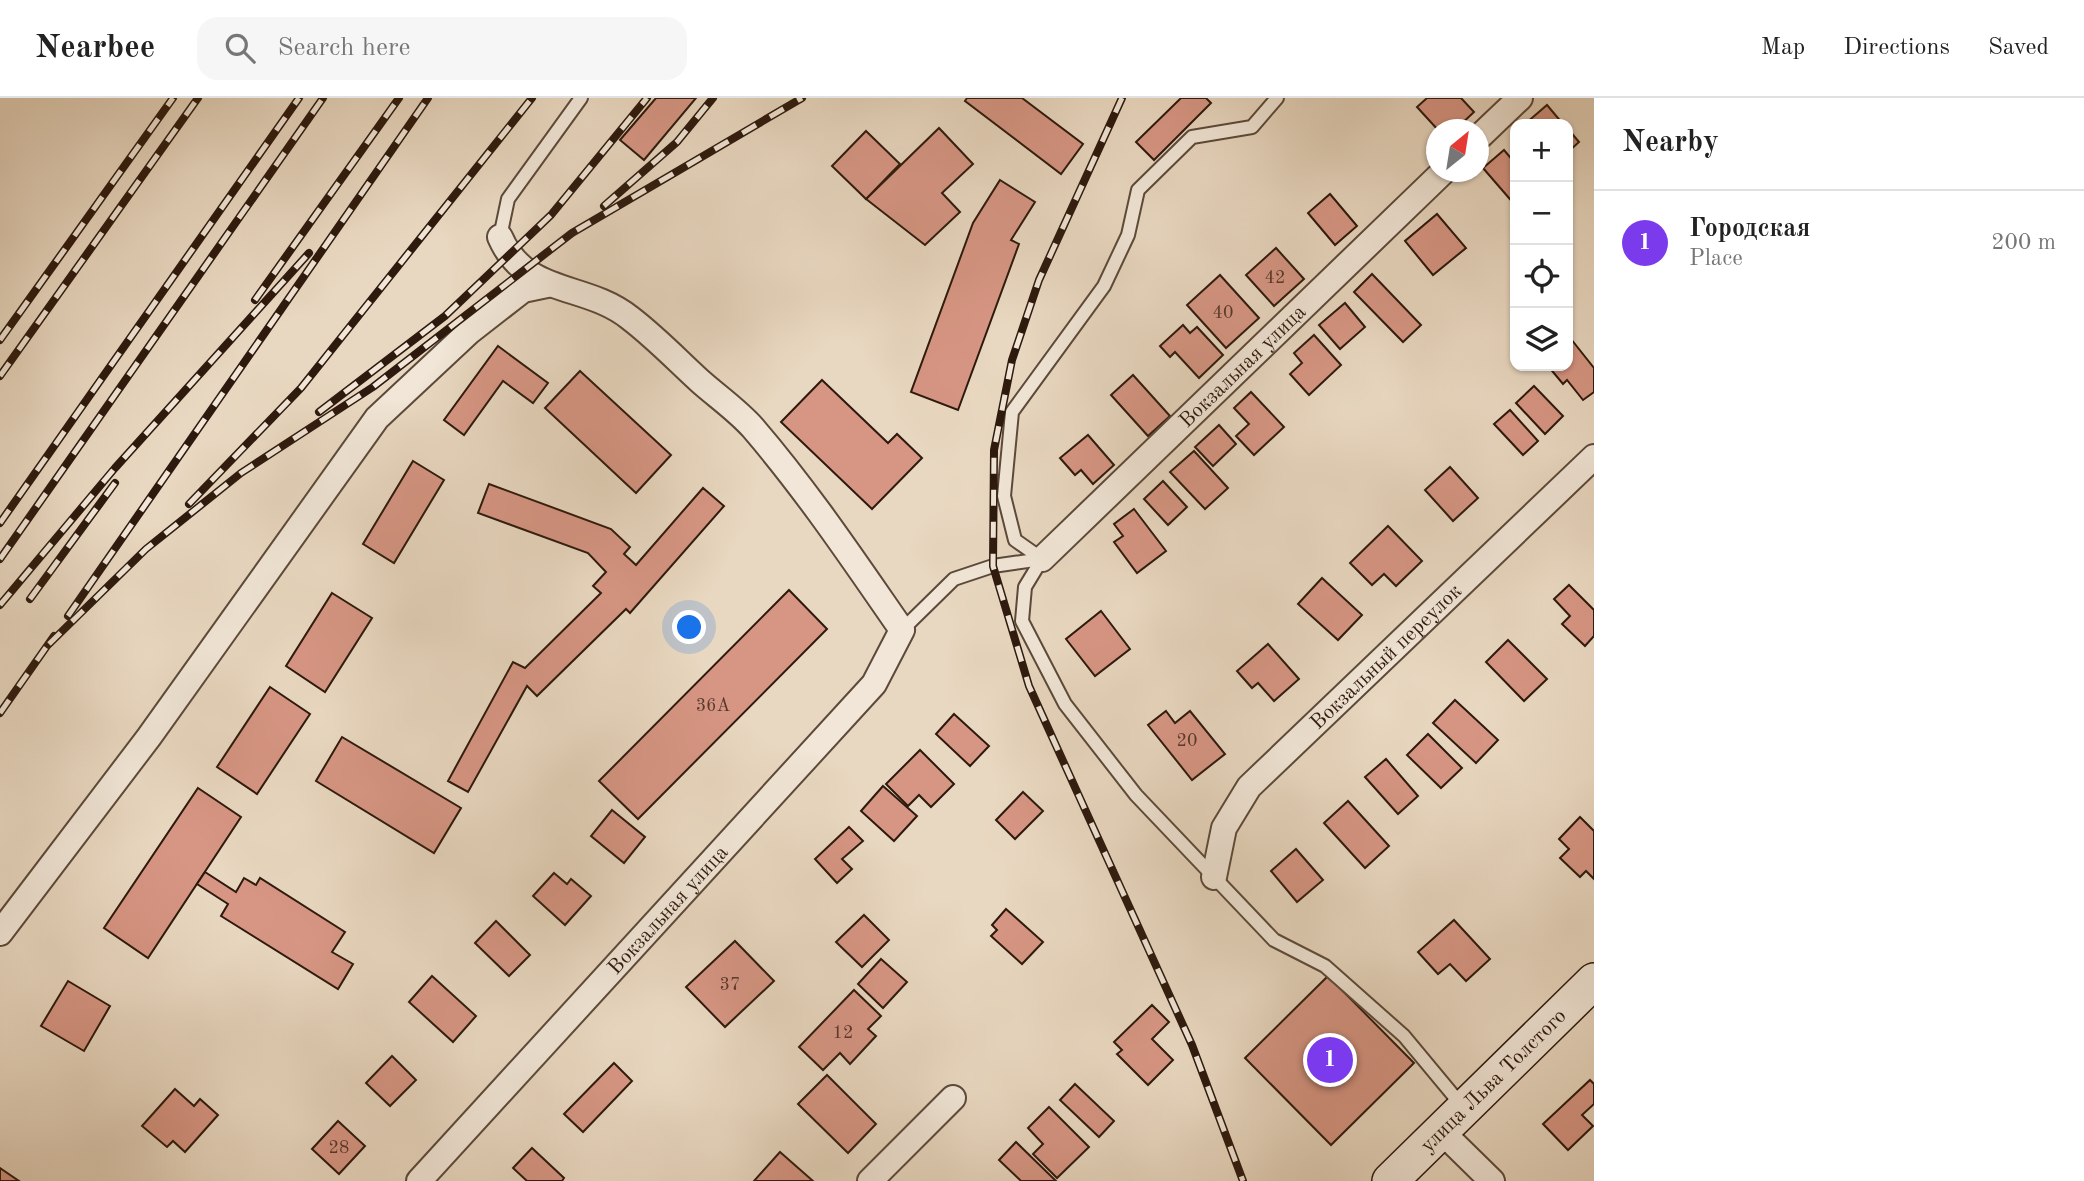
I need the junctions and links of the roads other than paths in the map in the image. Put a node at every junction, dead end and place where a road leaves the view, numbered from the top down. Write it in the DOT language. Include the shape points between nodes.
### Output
graph roads {
  1 [pos="581,98"];
  2 [pos="1277,98"];
  3 [pos="1520,98"];
  4 [pos="1489,128"];
  5 [pos="1433,182"];
  6 [pos="500,237"];
  7 [pos="547,285"];
  8 [pos="1594,457"];
  9 [pos="1042,559"];
  10 [pos="902,630"];
  11 [pos="1214,877"];
  12 [pos="0,933"];
  13 [pos="1594,981"];
  14 [pos="953,1098"];
  15 [pos="1452,1120"];
  16 [pos="419,1181"];
  17 [pos="870,1181"];
  18 [pos="1390,1181"];
  19 [pos="1492,1181"];
  1 -- 6 [label="lane" via="508,199"];
  2 -- 9 [label="lane" via="1252,127 1192,137 1138,190 1128,235 1104,286 1012,412 1004,496 1015,540"];
  3 -- 4 [label="street"];
  5 -- 9 [label="street, Вокзальная улица"];
  6 -- 7 [label="street" via="508,256"];
  7 -- 10 [label="street" via="600,298 629,317 751,426 820,511"];
  7 -- 12 [label="street" via="523,290 469,332 377,418 149,737"];
  8 -- 11 [label="street, Вокзальный переулок" via="1250,787 1224,828"];
  9 -- 10 [label="lane" via="993,566 954,579"];
  9 -- 11 [label="lane" via="1025,587 1022,621 1065,704 1136,795"];
  10 -- 16 [label="street, Вокзальная улица" via="874,684"];
  11 -- 15 [label="lane" via="1274,940 1325,966 1404,1036"];
  13 -- 15 [label="street, улица Льва Толстого"];
  14 -- 17 [label="street"];
  15 -- 18 [label="street, улица Льва Толстого"];
  15 -- 19 [label="street"];
}
